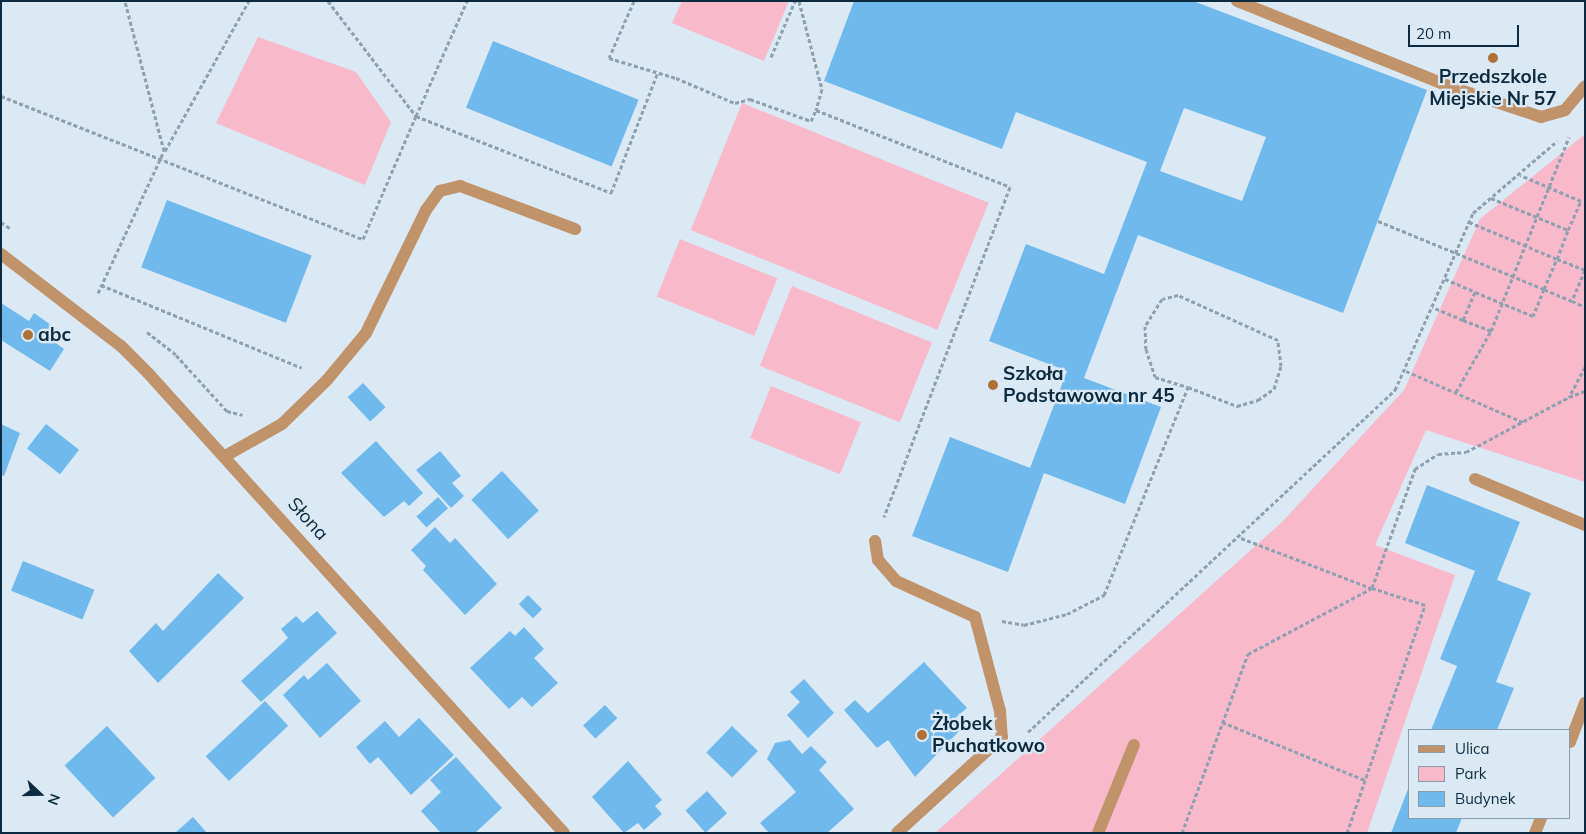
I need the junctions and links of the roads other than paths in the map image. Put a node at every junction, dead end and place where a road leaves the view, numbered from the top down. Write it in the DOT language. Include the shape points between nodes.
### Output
graph roads {
  1 [pos="1237,1"];
  2 [pos="1585,86"];
  3 [pos="575,229"];
  4 [pos="1,254"];
  5 [pos="227,455"];
  6 [pos="1475,479"];
  7 [pos="1585,525"];
  8 [pos="875,541"];
  9 [pos="1585,703"];
  10 [pos="1571,739"];
  11 [pos="1134,745"];
  12 [pos="1540,819"];
  13 [pos="564,833"];
  14 [pos="896,833"];
  15 [pos="1098,833"];
  16 [pos="1535,833"];
  1 -- 2 [label="street" via="1451,87 1540,117 1565,110"];
  3 -- 5 [label="street" via="460,186 440,191 426,210 366,333 327,380 282,424"];
  4 -- 5 [label="street, Słona" via="121,346"];
  5 -- 13 [label="street, Słona"];
  6 -- 7 [label="street"];
  8 -- 14 [label="street" via="878,560 896,581 975,617 1000,712 1002,737"];
  9 -- 10 [label="street"];
  11 -- 15 [label="street"];
  12 -- 16 [label="street"];
}
